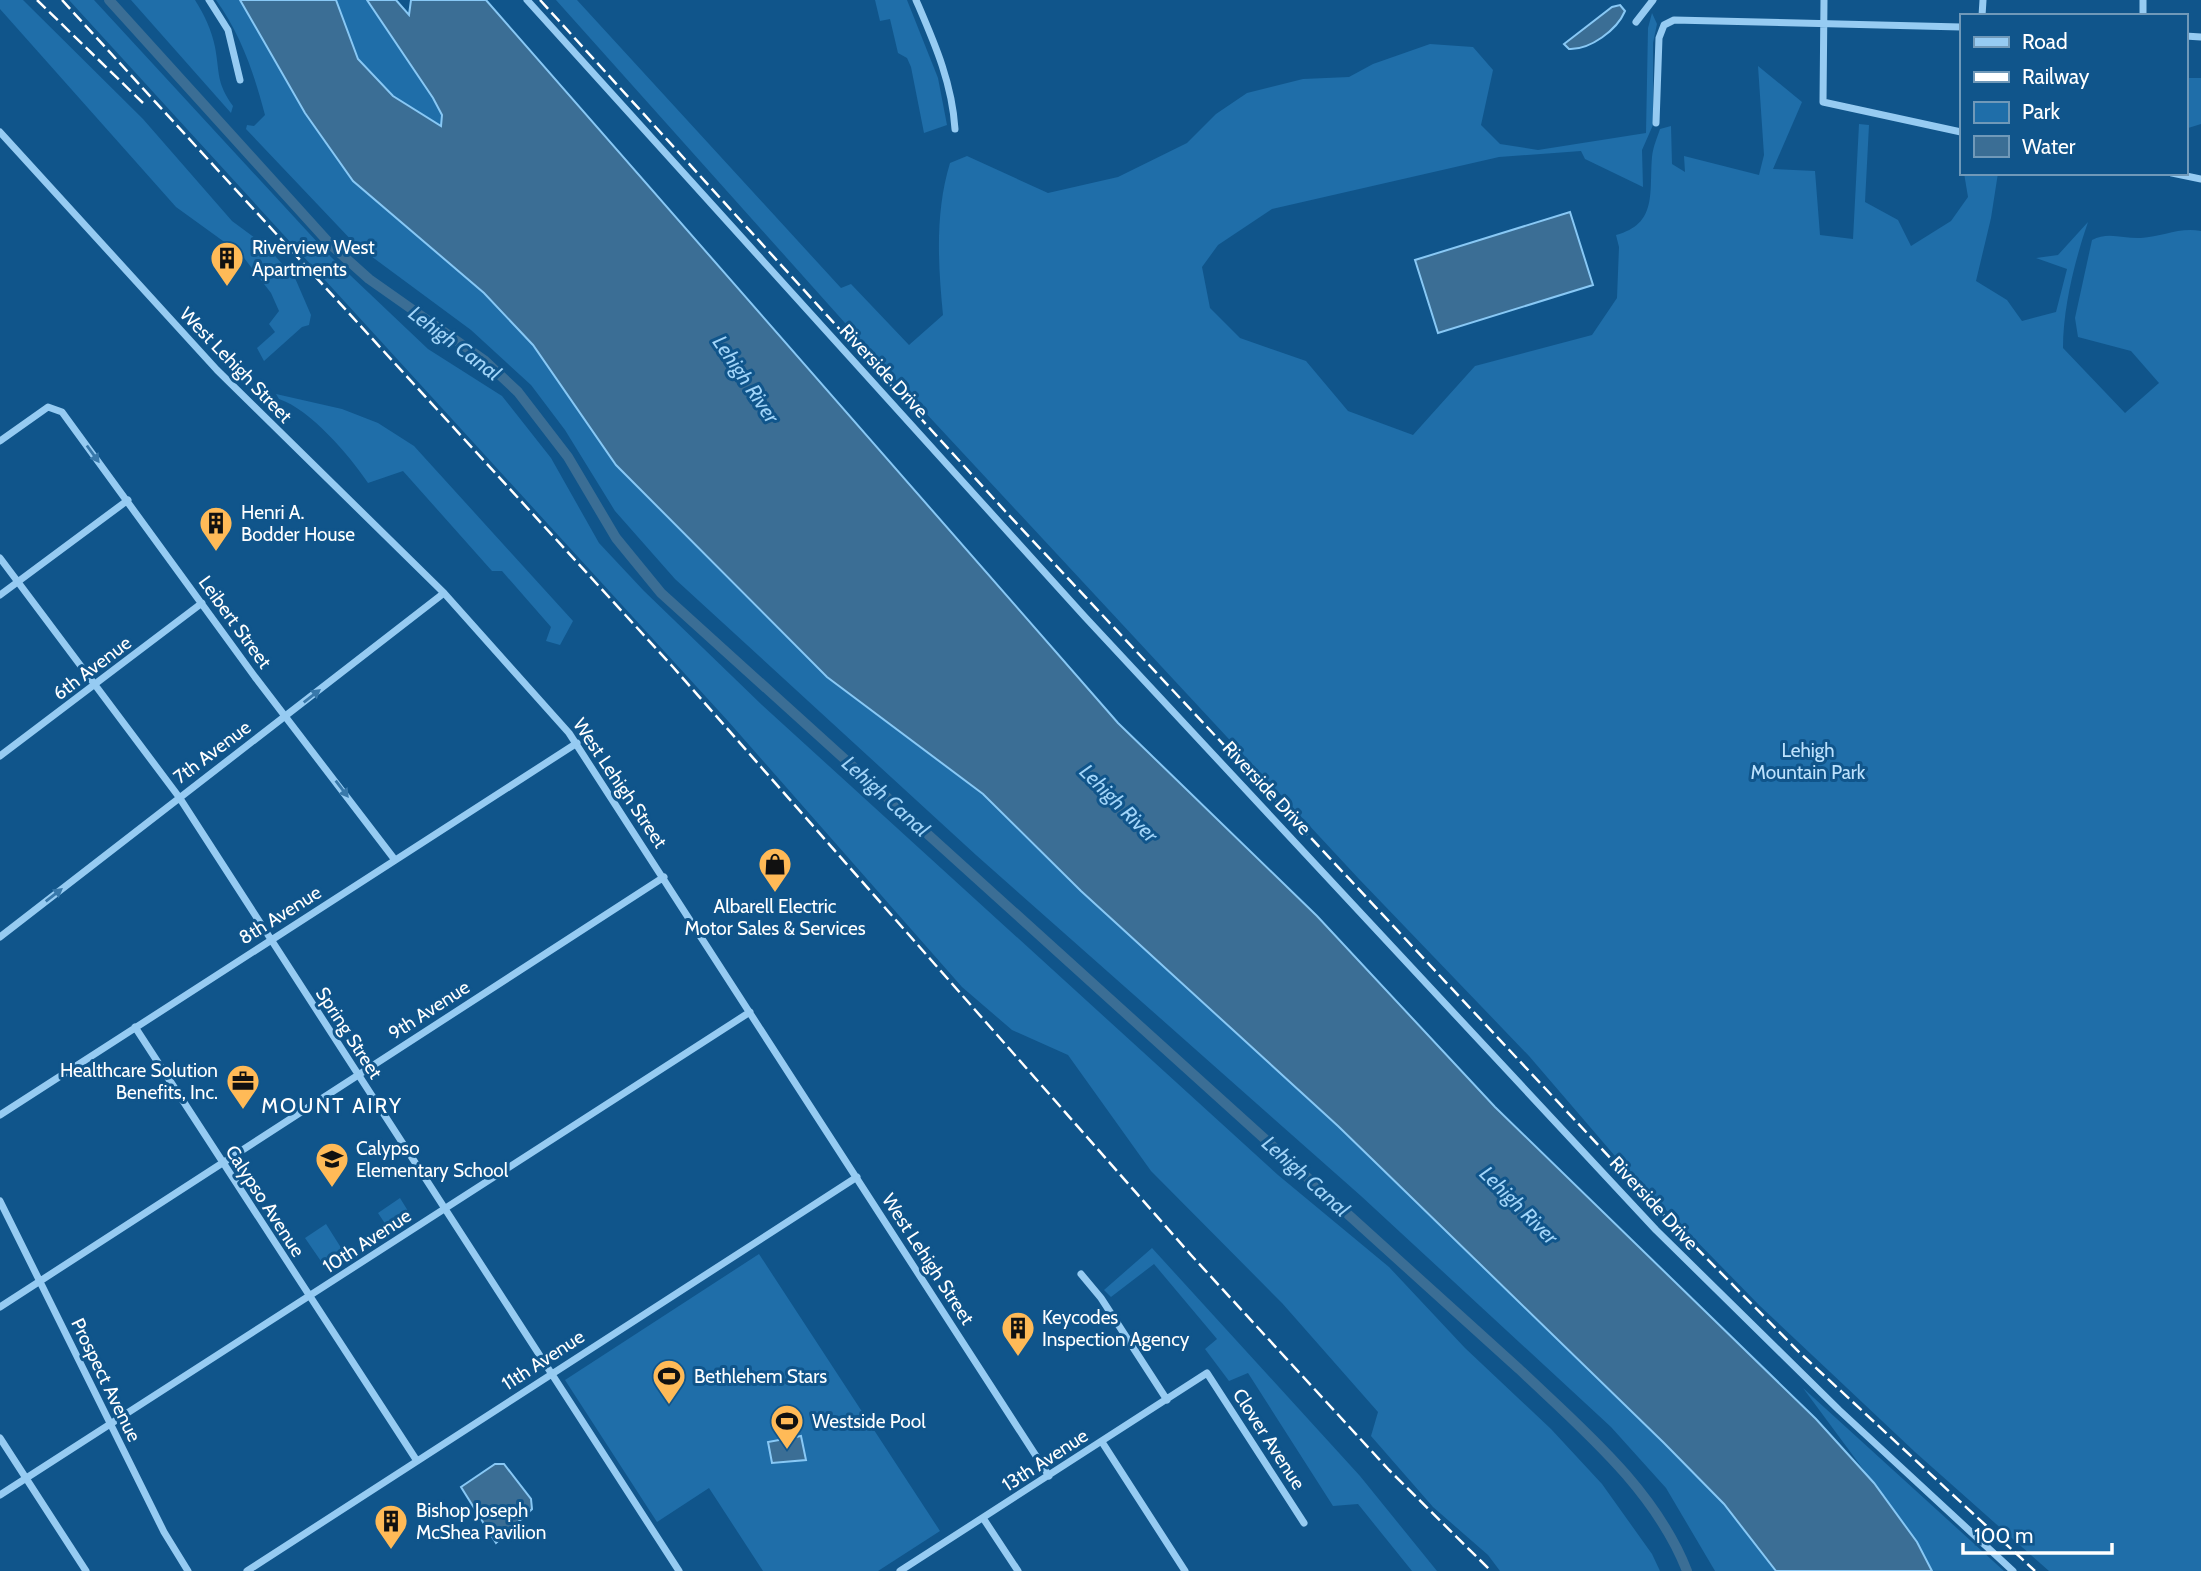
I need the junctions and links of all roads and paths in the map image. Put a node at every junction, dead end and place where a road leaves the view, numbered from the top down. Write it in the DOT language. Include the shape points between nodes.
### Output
graph roads {
  1 [pos="209,0"];
  2 [pos="527,0"];
  3 [pos="916,0"];
  4 [pos="1653,0"];
  5 [pos="1824,0"];
  6 [pos="1636,22"];
  7 [pos="1824,23"];
  8 [pos="1960,27"];
  9 [pos="240,80"];
  10 [pos="1656,123"];
  11 [pos="955,129"];
  12 [pos="0,132"];
  13 [pos="1960,132"];
  14 [pos="2182,175"];
  15 [pos="2201,179"];
  16 [pos="0,441"];
  17 [pos="128,500"];
  18 [pos="0,558"];
  19 [pos="17,582"];
  20 [pos="444,593"];
  21 [pos="0,595"];
  22 [pos="202,603"];
  23 [pos="94,685"];
  24 [pos="286,717"];
  25 [pos="577,743"];
  26 [pos="0,756"];
  27 [pos="179,797"];
  28 [pos="395,860"];
  29 [pos="664,877"];
  30 [pos="0,937"];
  31 [pos="271,940"];
  32 [pos="750,1012"];
  33 [pos="135,1027"];
  34 [pos="358,1076"];
  35 [pos="0,1115"];
  36 [pos="222,1164"];
  37 [pos="857,1177"];
  38 [pos="0,1201"];
  39 [pos="445,1209"];
  40 [pos="1081,1274"];
  41 [pos="41,1282"];
  42 [pos="309,1297"];
  43 [pos="0,1307"];
  44 [pos="552,1373"];
  45 [pos="1207,1373"];
  46 [pos="1167,1400"];
  47 [pos="111,1426"];
  48 [pos="0,1438"];
  49 [pos="1102,1442"];
  50 [pos="417,1461"];
  51 [pos="1049,1476"];
  52 [pos="26,1478"];
  53 [pos="0,1495"];
  54 [pos="983,1518"];
  55 [pos="1304,1523"];
  56 [pos="86,1571"];
  57 [pos="188,1571"];
  58 [pos="247,1571"];
  59 [pos="679,1571"];
  60 [pos="900,1571"];
  61 [pos="1018,1571"];
  62 [pos="1185,1571"];
  63 [pos="2013,1571"];
  1 -- 9 [label="street" via="228,30"];
  2 -- 63 [label="street, Riverside Drive" via="1085,617 1656,1230 1839,1410"];
  3 -- 11 [label="street" via="938,50"];
  4 -- 6 [label="street"];
  5 -- 7 [label="street"];
  7 -- 8 [label="street"];
  7 -- 10 [label="street" via="1674,20 1664,25 1657,64"];
  7 -- 13 [label="street" via="1823,102"];
  12 -- 20 [label="street, West Lehigh Street" via="217,370"];
  14 -- 15 [label="street"];
  16 -- 17 [label="street, Leibert Street, one-way" via="48,407 62,412"];
  17 -- 19 [label="street"];
  17 -- 22 [label="street, Leibert Street"];
  18 -- 19 [label="street, Spring Street"];
  19 -- 21 [label="street"];
  19 -- 23 [label="street, Spring Street"];
  24 -- 20 [label="street, 7th Avenue, one-way"];
  20 -- 25 [label="street, West Lehigh Street"];
  22 -- 23 [label="street, 6th Avenue"];
  22 -- 24 [label="street, Leibert Street"];
  23 -- 26 [label="street, 6th Avenue"];
  23 -- 27 [label="street, Spring Street"];
  24 -- 27 [label="street, 7th Avenue"];
  24 -- 28 [label="street, Leibert Street, one-way"];
  25 -- 28 [label="street, 8th Avenue"];
  25 -- 29 [label="street, West Lehigh Street"];
  30 -- 27 [label="street, 7th Avenue, one-way"];
  27 -- 31 [label="street, Spring Street"];
  28 -- 31 [label="street, 8th Avenue"];
  29 -- 32 [label="street, West Lehigh Street"];
  29 -- 34 [label="street, 9th Avenue"];
  31 -- 33 [label="street, 8th Avenue"];
  31 -- 34 [label="street, Spring Street"];
  32 -- 37 [label="street, West Lehigh Street"];
  32 -- 39 [label="street, 10th Avenue"];
  33 -- 35 [label="street, 8th Avenue"];
  33 -- 36 [label="street, Calypso Avenue"];
  34 -- 36 [label="street, 9th Avenue"];
  34 -- 39 [label="street, Spring Street"];
  36 -- 41 [label="street, 9th Avenue"];
  36 -- 42 [label="street, Calypso Avenue"];
  37 -- 44 [label="street, 11th Avenue"];
  37 -- 51 [label="street, West Lehigh Street"];
  38 -- 41 [label="street, Prospect Avenue"];
  39 -- 42 [label="street, 10th Avenue"];
  39 -- 44 [label="street, Spring Street"];
  40 -- 46 [label="street"];
  41 -- 43 [label="street, 9th Avenue"];
  41 -- 47 [label="street, Prospect Avenue"];
  42 -- 47 [label="street, 10th Avenue"];
  42 -- 50 [label="street, Calypso Avenue"];
  44 -- 50 [label="street, 11th Avenue"];
  44 -- 59 [label="street, Spring Street"];
  45 -- 46 [label="street, 13th Avenue"];
  45 -- 55 [label="street, Clover Avenue"];
  46 -- 49 [label="street, 13th Avenue"];
  47 -- 52 [label="street, 10th Avenue"];
  47 -- 57 [label="street, Prospect Avenue" via="163,1532"];
  48 -- 52 [label="street"];
  49 -- 51 [label="street, 13th Avenue"];
  49 -- 62 [label="street"];
  50 -- 58 [label="street, 11th Avenue"];
  51 -- 54 [label="street, 13th Avenue"];
  52 -- 53 [label="street, 10th Avenue"];
  52 -- 56 [label="street"];
  54 -- 60 [label="street, 13th Avenue"];
  54 -- 61 [label="street"];
}
